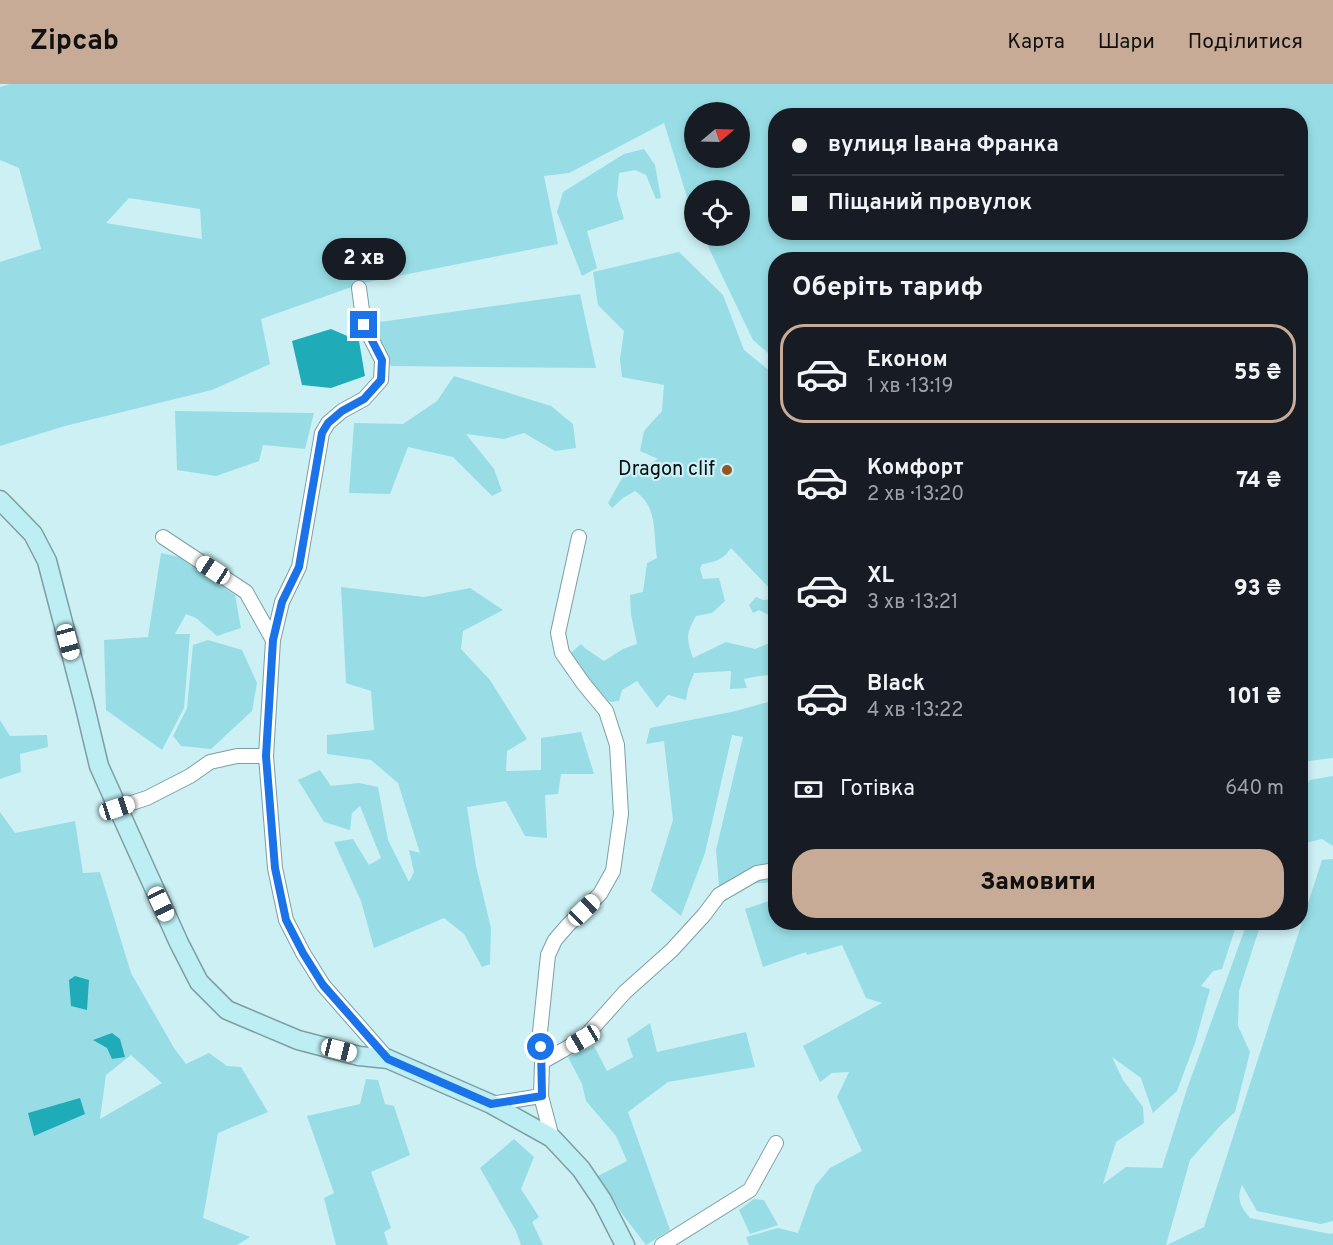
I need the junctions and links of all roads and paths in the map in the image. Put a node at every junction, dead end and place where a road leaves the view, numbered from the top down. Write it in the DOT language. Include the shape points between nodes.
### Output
graph roads {
  1 [pos="359,288"];
  2 [pos="0,500"];
  3 [pos="163,537"];
  4 [pos="579,537"];
  5 [pos="273,640"];
  6 [pos="266,756"];
  7 [pos="117,808"];
  8 [pos="768,871"];
  9 [pos="388,1059"];
  10 [pos="542,1062"];
  11 [pos="542,1096"];
  12 [pos="491,1104"];
  13 [pos="552,1138"];
  14 [pos="776,1143"];
  15 [pos="625,1245"];
  16 [pos="662,1245"];
  1 -- 5 [label="street" via="364,325 382,360 381,380 364,399 328,423 322,433 299,567 282,602"];
  2 -- 7 [label="street" via="33,534 47,561 99,766"];
  3 -- 5 [label="street" via="246,592"];
  4 -- 10 [label="street" via="558,633 562,653 606,711 617,745 621,814 613,871 600,894 555,940 548,955 540,1032"];
  5 -- 6 [label="street"];
  6 -- 7 [label="street" via="237,756 210,762 147,798"];
  6 -- 9 [label="street" via="275,868 286,920 323,985"];
  7 -- 9 [label="street" via="199,982 227,1010 298,1040 359,1056"];
  8 -- 10 [label="street" via="719,895 672,950 625,992 583,1039"];
  9 -- 12 [label="street"];
  10 -- 11 [label="street"];
  11 -- 12 [label="street"];
  11 -- 13 [label="street"];
  12 -- 13 [label="street"];
  13 -- 15 [label="street" via="581,1169"];
  14 -- 16 [label="street" via="750,1190"];
}
